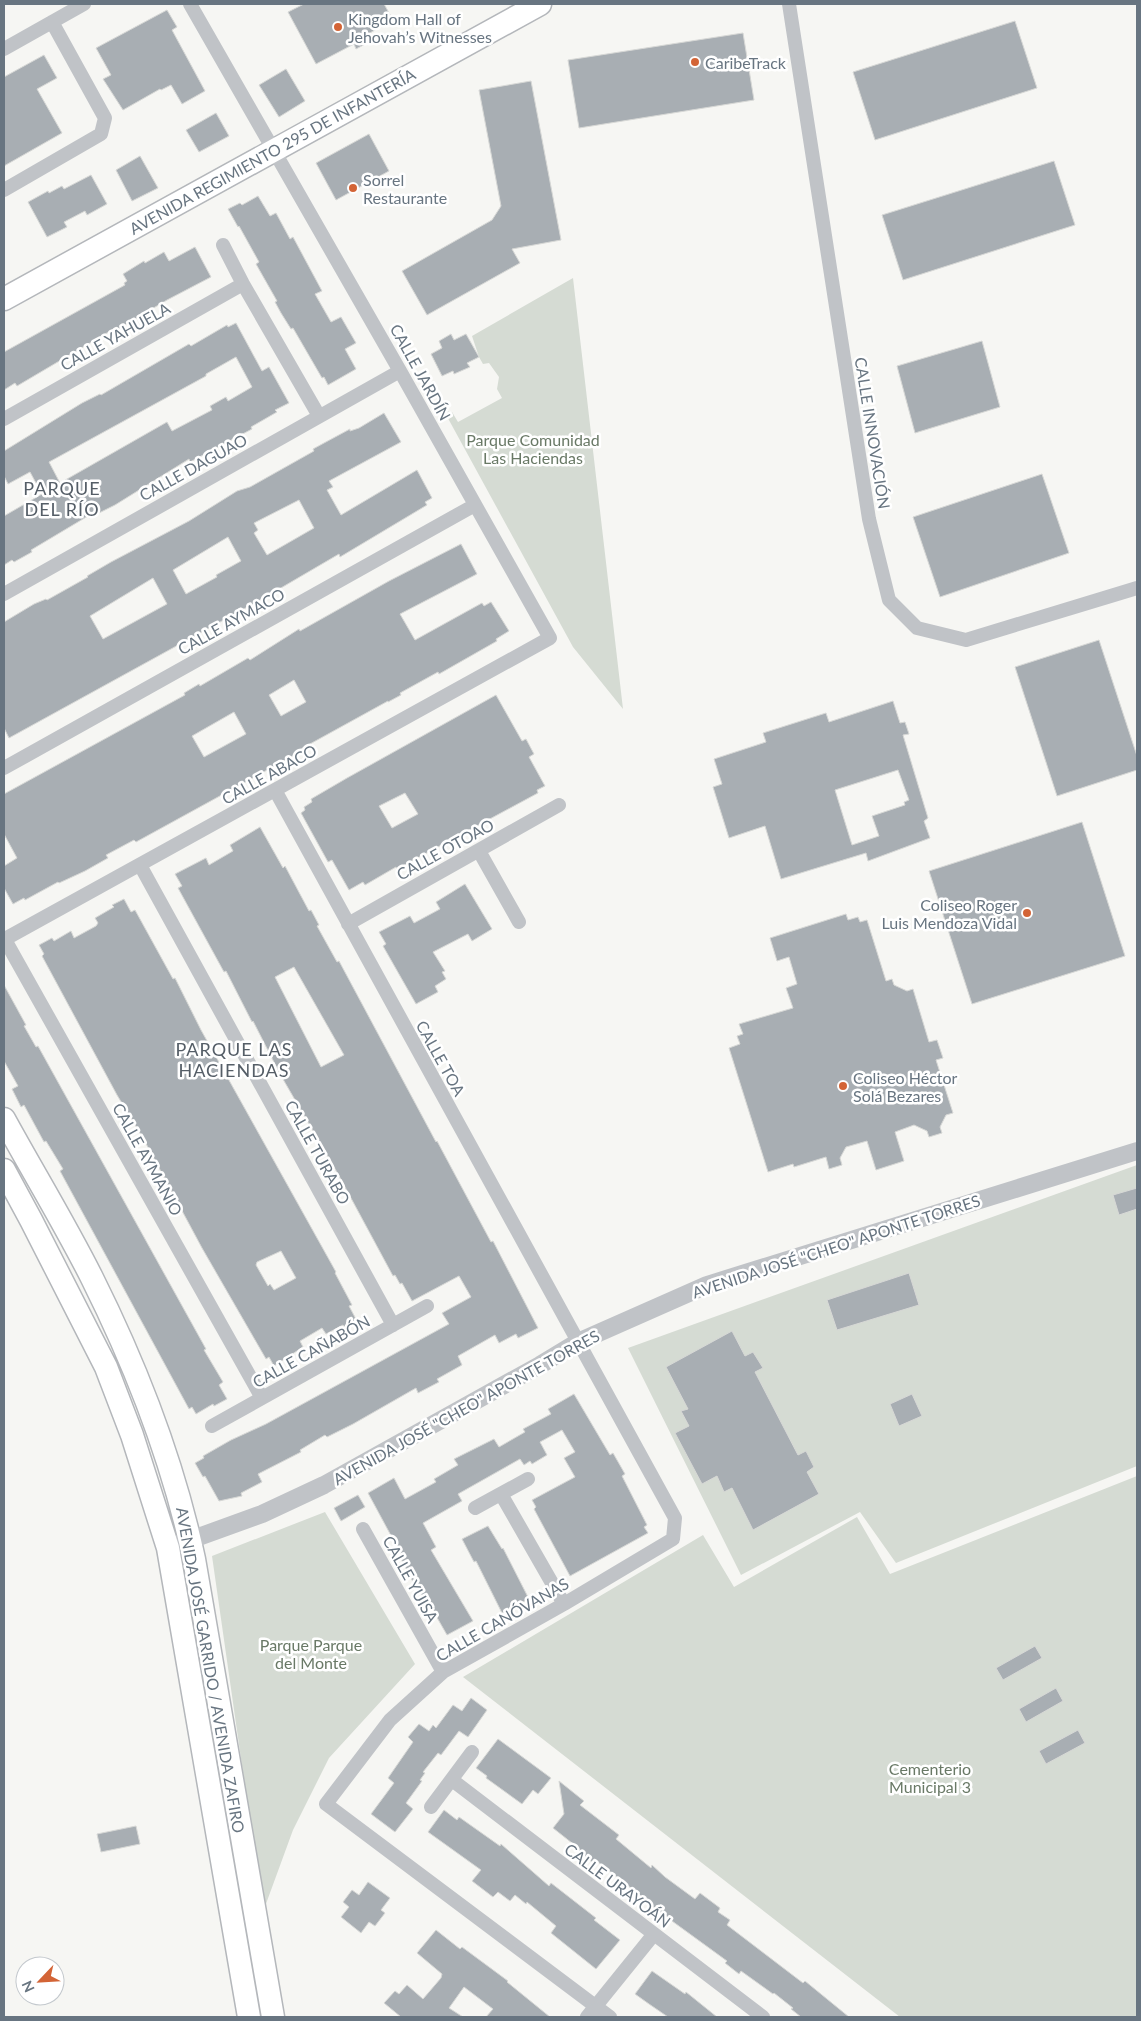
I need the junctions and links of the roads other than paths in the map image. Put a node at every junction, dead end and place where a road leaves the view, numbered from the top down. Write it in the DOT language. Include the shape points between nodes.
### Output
graph roads {
  1 [pos="84,4"];
  2 [pos="190,4"];
  3 [pos="540,4"];
  4 [pos="789,4"];
  5 [pos="52,22"];
  6 [pos="4,48"];
  7 [pos="275,150"];
  8 [pos="4,190"];
  9 [pos="223,245"];
  10 [pos="243,284"];
  11 [pos="4,299"];
  12 [pos="400,371"];
  13 [pos="320,416"];
  14 [pos="4,418"];
  15 [pos="475,505"];
  16 [pos="1137,588"];
  17 [pos="4,594"];
  18 [pos="550,638"];
  19 [pos="4,768"];
  20 [pos="275,790"];
  21 [pos="559,805"];
  22 [pos="480,851"];
  23 [pos="140,865"];
  24 [pos="519,922"];
  25 [pos="348,924"];
  26 [pos="4,938"];
  27 [pos="4,1120"];
  28 [pos="1137,1151"];
  29 [pos="4,1170"];
  30 [pos="427,1306"];
  31 [pos="393,1325"];
  32 [pos="578,1342"];
  33 [pos="262,1398"];
  34 [pos="212,1426"];
  35 [pos="528,1479"];
  36 [pos="501,1494"];
  37 [pos="476,1508"];
  38 [pos="363,1528"];
  39 [pos="190,1540"];
  40 [pos="168,1548"];
  41 [pos="564,1604"];
  42 [pos="443,1672"];
  43 [pos="472,1752"];
  44 [pos="452,1780"];
  45 [pos="431,1807"];
  46 [pos="654,1934"];
  47 [pos="591,2012"];
  48 [pos="249,2017"];
  49 [pos="273,2017"];
  50 [pos="610,2017"];
  51 [pos="764,2017"];
  1 -- 5 [label="street"];
  2 -- 7 [label="street, CALLE JARDÍN"];
  3 -- 7 [label="main road, AVENIDA REGIMIENTO 295 DE INFANTERÍA"];
  4 -- 16 [label="street, CALLE INNOVACIÓN" via="869,519 889,600 917,628 966,640"];
  5 -- 6 [label="street"];
  5 -- 8 [label="street" via="105,118 101,134"];
  7 -- 11 [label="main road, AVENIDA REGIMIENTO 295 DE INFANTERÍA"];
  7 -- 12 [label="street, CALLE JARDÍN"];
  9 -- 10 [label="street"];
  10 -- 13 [label="street"];
  10 -- 14 [label="street, CALLE YAHUELA"];
  12 -- 13 [label="street, CALLE DAGUAO"];
  12 -- 15 [label="street, CALLE JARDÍN"];
  13 -- 17 [label="street, CALLE DAGUAO"];
  15 -- 18 [label="street, CALLE JARDÍN"];
  15 -- 19 [label="street, CALLE AYMACO"];
  18 -- 20 [label="street, CALLE ABACO"];
  20 -- 23 [label="street, CALLE ABACO"];
  20 -- 25 [label="street, CALLE TOA"];
  21 -- 22 [label="street, CALLE OTOAO"];
  22 -- 24 [label="street"];
  22 -- 25 [label="street, CALLE OTOAO"];
  23 -- 26 [label="street, CALLE ABACO"];
  23 -- 31 [label="street, CALLE TURABO"];
  25 -- 32 [label="street, CALLE TOA"];
  26 -- 33 [label="street, CALLE AYMANIO"];
  27 -- 39 [label="main road, AVENIDA JOSÉ GARRIDO / AVENIDA ZAFIRO" via="92,1278 136,1374 162,1440"];
  28 -- 32 [label="street, AVENIDA JOSÉ \"CHEO\" APONTE TORRES" via="707,1285"];
  29 -- 40 [label="main road, AVENIDA JOSÉ GARRIDO / AVENIDA ZAFIRO" via="106,1367 132,1434"];
  30 -- 31 [label="street, CALLE CAÑABÓN"];
  31 -- 33 [label="street, CALLE CAÑABÓN"];
  32 -- 39 [label="street, AVENIDA JOSÉ \"CHEO\" APONTE TORRES" via="324,1485 262,1514"];
  32 -- 41 [label="street, CALLE CANÓVANAS" via="675,1518 673,1539"];
  33 -- 34 [label="street, CALLE CAÑABÓN"];
  35 -- 36 [label="street"];
  36 -- 37 [label="street"];
  36 -- 41 [label="street"];
  38 -- 42 [label="street, CALLE YUISA"];
  39 -- 40 [label="street, AVENIDA JOSÉ \"CHEO\" APONTE TORRES"];
  39 -- 49 [label="main road, AVENIDA JOSÉ GARRIDO / AVENIDA ZAFIRO"];
  40 -- 48 [label="main road, AVENIDA JOSÉ GARRIDO / AVENIDA ZAFIRO"];
  41 -- 42 [label="street, CALLE CANÓVANAS"];
  42 -- 47 [label="street, CALLE CANÓVANAS" via="390,1720 326,1804"];
  43 -- 44 [label="street"];
  44 -- 45 [label="street"];
  44 -- 46 [label="street, CALLE URAYOÁN"];
  46 -- 47 [label="street"];
  46 -- 51 [label="street, CALLE URAYOÁN"];
  47 -- 50 [label="street"];
}
